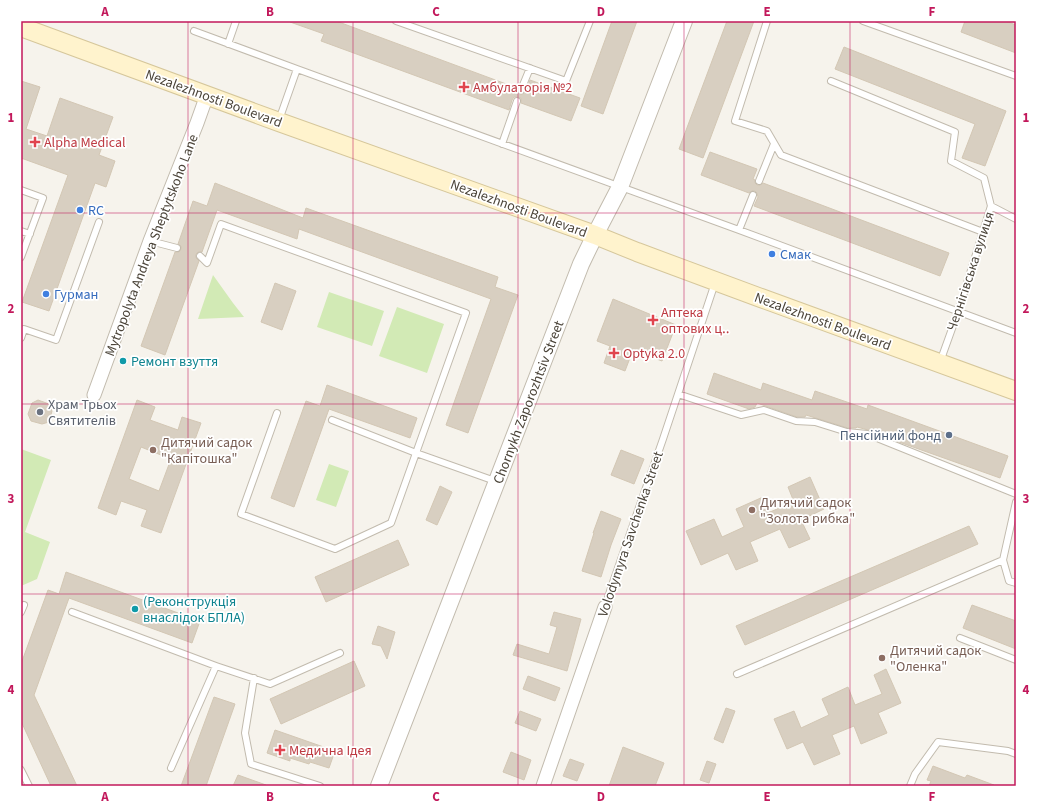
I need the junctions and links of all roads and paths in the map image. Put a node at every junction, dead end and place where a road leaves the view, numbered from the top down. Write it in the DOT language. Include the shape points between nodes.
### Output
graph roads {
  1 [pos="236,21"];
  2 [pos="396,21"];
  3 [pos="590,21"];
  4 [pos="684,21"];
  5 [pos="767,21"];
  6 [pos="863,21"];
  7 [pos="26,27"];
  8 [pos="194,31"];
  9 [pos="228,44"];
  10 [pos="530,68"];
  11 [pos="297,69"];
  12 [pos="1016,76"];
  13 [pos="831,81"];
  14 [pos="521,90"];
  15 [pos="207,95"];
  16 [pos="517,101"];
  17 [pos="278,122"];
  18 [pos="502,144"];
  19 [pos="774,144"];
  20 [pos="759,181"];
  21 [pos="620,187"];
  22 [pos="21,190"];
  23 [pos="753,195"];
  24 [pos="991,206"];
  25 [pos="1016,219"];
  26 [pos="99,222"];
  27 [pos="739,230"];
  28 [pos="21,231"];
  29 [pos="983,232"];
  30 [pos="30,234"];
  31 [pos="595,235"];
  32 [pos="150,241"];
  33 [pos="177,248"];
  34 [pos="200,256"];
  35 [pos="21,257"];
  36 [pos="716,281"];
  37 [pos="958,312"];
  38 [pos="23,328"];
  39 [pos="1016,333"];
  40 [pos="21,338"];
  41 [pos="939,364"];
  42 [pos="1016,391"];
  43 [pos="678,394"];
  44 [pos="94,395"];
  45 [pos="277,413"];
  46 [pos="332,420"];
  47 [pos="416,453"];
  48 [pos="497,482"];
  49 [pos="1016,494"];
  50 [pos="1016,502"];
  51 [pos="1003,560"];
  52 [pos="1016,583"];
  53 [pos="24,605"];
  54 [pos="605,607"];
  55 [pos="21,612"];
  56 [pos="72,612"];
  57 [pos="960,638"];
  58 [pos="340,653"];
  59 [pos="1016,660"];
  60 [pos="216,666"];
  61 [pos="737,674"];
  62 [pos="254,678"];
  63 [pos="1016,754"];
  64 [pos="171,768"];
  65 [pos="21,770"];
  66 [pos="302,780"];
  67 [pos="29,786"];
  68 [pos="297,786"];
  69 [pos="320,786"];
  70 [pos="379,786"];
  71 [pos="543,786"];
  72 [pos="910,786"];
  1 -- 9 [label="lane"];
  2 -- 10 [label="lane"];
  3 -- 10 [label="lane" via="566,81"];
  4 -- 21 [label="street, Chornykh Zaporozhtsiv Street"];
  5 -- 19 [label="lane" via="735,121 767,131"];
  6 -- 12 [label="lane"];
  7 -- 15 [label="main road, Nezalezhnosti Boulevard"];
  8 -- 9 [label="lane"];
  9 -- 11 [label="lane"];
  10 -- 14 [label="lane"];
  11 -- 17 [label="lane"];
  11 -- 18 [label="lane"];
  13 -- 24 [label="lane, Чернігівська вулиця" via="955,132 951,161 984,178"];
  15 -- 17 [label="main road, Nezalezhnosti Boulevard"];
  15 -- 32 [label="street, Mytropolyta Andreya Sheptytskoho Lane"];
  16 -- 18 [label="lane"];
  17 -- 31 [label="main road, Nezalezhnosti Boulevard"];
  18 -- 21 [label="lane"];
  19 -- 20 [label="lane"];
  19 -- 29 [label="lane" via="780,155"];
  21 -- 27 [label="lane"];
  21 -- 31 [label="street, Chornykh Zaporozhtsiv Street"];
  22 -- 30 [label="lane" via="43,198"];
  23 -- 27 [label="lane"];
  24 -- 25 [label="lane"];
  24 -- 29 [label="lane, Чернігівська вулиця"];
  26 -- 38 [label="lane" via="56,340"];
  27 -- 37 [label="lane"];
  28 -- 30 [label="lane"];
  29 -- 37 [label="lane, Чернігівська вулиця"];
  30 -- 35 [label="lane"];
  31 -- 36 [label="main road, Nezalezhnosti Boulevard"];
  31 -- 48 [label="street, Chornykh Zaporozhtsiv Street" via="581,264"];
  32 -- 33 [label="lane"];
  32 -- 44 [label="street, Mytropolyta Andreya Sheptytskoho Lane"];
  34 -- 47 [label="lane" via="207,263 221,224 466,313"];
  36 -- 41 [label="main road, Nezalezhnosti Boulevard"];
  36 -- 43 [label="lane, Volodymyra Savchenka Street"];
  37 -- 39 [label="lane"];
  37 -- 41 [label="lane, Чернігівська вулиця"];
  38 -- 40 [label="lane"];
  41 -- 42 [label="main road, Nezalezhnosti Boulevard"];
  43 -- 49 [label="lane" via="741,415 764,410 796,421 815,422 847,432 867,434"];
  43 -- 54 [label="lane, Volodymyra Savchenka Street"];
  45 -- 47 [label="lane" via="241,514 335,549 391,524"];
  46 -- 47 [label="lane"];
  47 -- 48 [label="lane"];
  48 -- 70 [label="street, Chornykh Zaporozhtsiv Street"];
  50 -- 51 [label="lane"];
  51 -- 52 [label="lane" via="1010,581"];
  51 -- 61 [label="lane"];
  53 -- 55 [label="lane"];
  54 -- 71 [label="street, Volodymyra Savchenka Street"];
  56 -- 60 [label="lane"];
  57 -- 59 [label="lane"];
  58 -- 62 [label="lane" via="270,684"];
  60 -- 62 [label="lane"];
  60 -- 64 [label="lane"];
  62 -- 66 [label="lane" via="245,733 251,764"];
  63 -- 72 [label="lane" via="938,742 915,774"];
  65 -- 67 [label="lane"];
  66 -- 68 [label="lane"];
  66 -- 69 [label="lane"];
}
